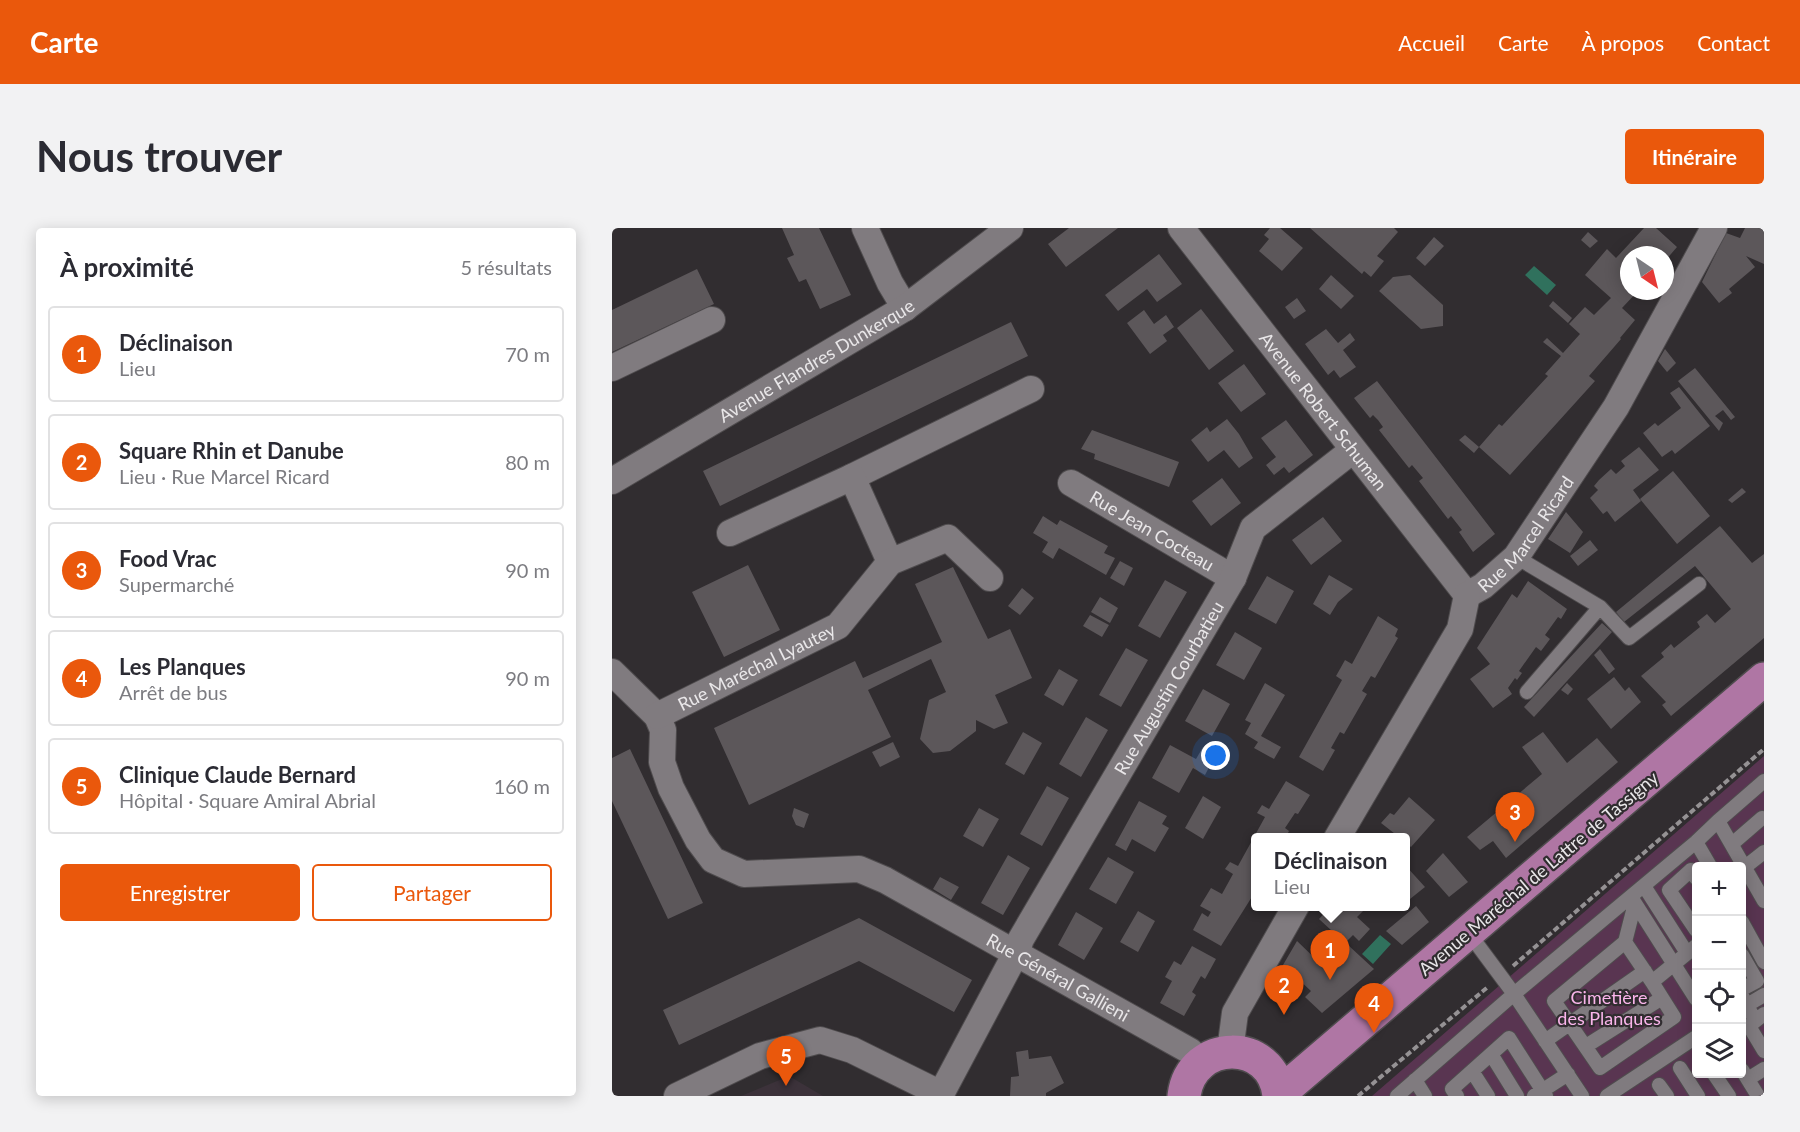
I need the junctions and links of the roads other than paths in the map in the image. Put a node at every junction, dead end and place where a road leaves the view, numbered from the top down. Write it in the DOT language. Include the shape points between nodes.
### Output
graph roads {
  1 [pos="866,228"];
  2 [pos="1010,228"];
  3 [pos="1181,228"];
  4 [pos="1714,228"];
  5 [pos="905,308"];
  6 [pos="712,320"];
  7 [pos="612,368"];
  8 [pos="1031,389"];
  9 [pos="1353,450"];
  10 [pos="852,477"];
  11 [pos="612,481"];
  12 [pos="1071,483"];
  13 [pos="730,533"];
  14 [pos="1516,557"];
  15 [pos="890,562"];
  16 [pos="990,578"];
  17 [pos="1233,578"];
  18 [pos="1699,584"];
  19 [pos="1467,595"];
  20 [pos="1600,607"];
  21 [pos="612,672"];
  22 [pos="1758,689"];
  23 [pos="1527,692"];
  24 [pos="657,716"];
  25 [pos="1764,781"];
  26 [pos="1762,818"];
  27 [pos="1718,821"];
  28 [pos="1339,833"];
  29 [pos="1696,842"];
  30 [pos="1732,844"];
  31 [pos="1764,852"];
  32 [pos="1707,862"];
  33 [pos="1742,862"];
  34 [pos="1746,866"];
  35 [pos="1746,869"];
  36 [pos="1692,870"];
  37 [pos="1644,886"];
  38 [pos="1762,893"];
  39 [pos="1633,899"];
  40 [pos="1293,911"];
  41 [pos="1692,924"];
  42 [pos="1746,929"];
  43 [pos="1468,932"];
  44 [pos="1625,942"];
  45 [pos="1692,950"];
  46 [pos="1016,953"];
  47 [pos="1746,962"];
  48 [pos="1764,962"];
  49 [pos="1674,963"];
  50 [pos="1648,977"];
  51 [pos="1746,987"];
  52 [pos="1692,992"];
  53 [pos="1514,994"];
  54 [pos="1764,995"];
  55 [pos="1662,998"];
  56 [pos="1746,1002"];
  57 [pos="1746,1005"];
  58 [pos="1760,1017"];
  59 [pos="1570,1024"];
  60 [pos="1692,1040"];
  61 [pos="1545,1041"];
  62 [pos="1586,1046"];
  63 [pos="1764,1051"];
  64 [pos="1491,1054"];
  65 [pos="1680,1068"];
  66 [pos="1764,1069"];
  67 [pos="1250,1071"];
  68 [pos="1472,1071"];
  69 [pos="1568,1074"];
  70 [pos="1746,1074"];
  71 [pos="1746,1076"];
  72 [pos="1717,1078"];
  73 [pos="1415,1080"];
  74 [pos="1541,1094"];
  75 [pos="1183,1095"];
  76 [pos="677,1096"];
  77 [pos="1397,1096"];
  78 [pos="1425,1096"];
  79 [pos="1456,1096"];
  80 [pos="1488,1096"];
  81 [pos="1517,1096"];
  82 [pos="1582,1096"];
  83 [pos="1607,1096"];
  84 [pos="1698,1096"];
  85 [pos="1729,1096"];
  86 [pos="1758,1096"];
  1 -- 5 [label="street"];
  2 -- 5 [label="street, Avenue Flandres Dunkerque"];
  3 -- 9 [label="street, Avenue Robert Schuman"];
  4 -- 14 [label="street, Rue Marcel Ricard" via="1616,408"];
  5 -- 11 [label="street, Avenue Flandres Dunkerque"];
  6 -- 7 [label="street"];
  8 -- 10 [label="street"];
  9 -- 17 [label="street, Rue Augustin Courbatieu" via="1253,528"];
  9 -- 19 [label="street, Avenue Robert Schuman"];
  10 -- 13 [label="street"];
  10 -- 15 [label="street"];
  12 -- 17 [label="street, Rue Jean Cocteau"];
  14 -- 19 [label="street, Rue Marcel Ricard"];
  14 -- 20 [label="lane"];
  15 -- 16 [label="street, Rue Maréchal Lyautey" via="948,538"];
  15 -- 24 [label="street, Rue Maréchal Lyautey" via="838,626"];
  17 -- 46 [label="street, Rue Augustin Courbatieu"];
  18 -- 20 [label="lane" via="1629,638"];
  19 -- 28 [label="street, Rue Marcel Ricard" via="1461,629"];
  20 -- 23 [label="lane"];
  21 -- 24 [label="street, Rue Maréchal Lyautey"];
  22 -- 43 [label="main road, Avenue Maréchal de Lattre de Tassigny"];
  24 -- 46 [label="street, Rue Général Gallieni" via="663,730 662,762 671,788 713,860 744,874 859,869"];
  25 -- 27 [label="lane"];
  26 -- 30 [label="lane"];
  27 -- 29 [label="lane"];
  27 -- 30 [label="lane"];
  29 -- 32 [label="lane"];
  29 -- 37 [label="lane"];
  30 -- 33 [label="lane"];
  31 -- 34 [label="lane"];
  35 -- 38 [label="lane"];
  36 -- 41 [label="lane" via="1669,890"];
  37 -- 39 [label="lane"];
  37 -- 45 [label="lane"];
  39 -- 44 [label="lane"];
  39 -- 49 [label="lane"];
  39 -- 53 [label="lane"];
  40 -- 67 [label="street" via="1235,1013"];
  42 -- 48 [label="lane"];
  43 -- 53 [label="lane"];
  43 -- 67 [label="main road, Avenue Maréchal de Lattre de Tassigny" via="1311,1066"];
  44 -- 50 [label="lane"];
  44 -- 59 [label="lane" via="1554,1001"];
  45 -- 49 [label="lane"];
  46 -- 67 [label="street, Rue Général Gallieni" via="1190,1051"];
  46 -- 76 [label="street, Rue Augustin Courbatieu" via="940,1094 852,1050 820,1040 760,1056"];
  47 -- 51 [label="lane" via="1757,981"];
  49 -- 50 [label="lane"];
  49 -- 52 [label="lane"];
  50 -- 55 [label="lane"];
  50 -- 59 [label="lane"];
  53 -- 61 [label="lane"];
  53 -- 73 [label="lane"];
  54 -- 56 [label="lane"];
  55 -- 62 [label="lane"];
  55 -- 62 [label="lane" via="1674,1017 1600,1068"];
  57 -- 58 [label="lane"];
  58 -- 63 [label="lane" via="1749,1026"];
  59 -- 61 [label="lane"];
  59 -- 62 [label="lane"];
  60 -- 83 [label="lane"];
  61 -- 69 [label="lane"];
  64 -- 68 [label="lane"];
  64 -- 74 [label="lane" via="1509,1038"];
  64 -- 81 [label="lane"];
  65 -- 84 [label="lane"];
  66 -- 70 [label="lane"];
  67 -- 75 [label="main road, Avenue Maréchal de Lattre de Tassigny" via="1187,1082"];
  68 -- 79 [label="lane" via="1452,1089"];
  68 -- 80 [label="lane"];
  69 -- 74 [label="lane"];
  69 -- 82 [label="lane"];
  71 -- 86 [label="lane"];
  72 -- 85 [label="lane"];
  73 -- 77 [label="lane"];
  73 -- 78 [label="lane"];
}
